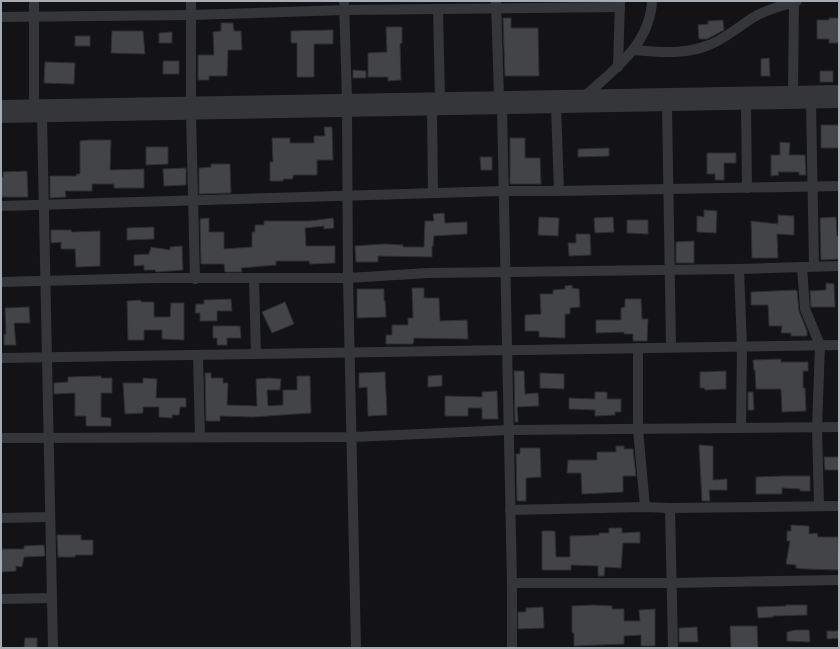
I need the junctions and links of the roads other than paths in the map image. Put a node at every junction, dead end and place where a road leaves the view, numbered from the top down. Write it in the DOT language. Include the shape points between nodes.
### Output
graph roads {
  1 [pos="34,1"];
  2 [pos="191,1"];
  3 [pos="652,1"];
  4 [pos="796,2"];
  5 [pos="620,4"];
  6 [pos="344,5"];
  7 [pos="496,5"];
  8 [pos="438,9"];
  9 [pos="191,15"];
  10 [pos="34,16"];
  11 [pos="1,17"];
  12 [pos="633,50"];
  13 [pos="618,66"];
  14 [pos="839,91"];
  15 [pos="793,92"];
  16 [pos="585,96"];
  17 [pos="440,99"];
  18 [pos="501,102"];
  19 [pos="839,102"];
  20 [pos="811,103"];
  21 [pos="746,104"];
  22 [pos="347,105"];
  23 [pos="1,106"];
  24 [pos="34,106"];
  25 [pos="668,106"];
  26 [pos="556,107"];
  27 [pos="191,108"];
  28 [pos="432,110"];
  29 [pos="1,117"];
  30 [pos="42,117"];
  31 [pos="812,186"];
  32 [pos="839,186"];
  33 [pos="747,188"];
  34 [pos="669,190"];
  35 [pos="503,191"];
  36 [pos="559,191"];
  37 [pos="433,193"];
  38 [pos="348,195"];
  39 [pos="193,201"];
  40 [pos="1,206"];
  41 [pos="44,206"];
  42 [pos="814,266"];
  43 [pos="839,266"];
  44 [pos="802,267"];
  45 [pos="739,269"];
  46 [pos="670,270"];
  47 [pos="506,272"];
  48 [pos="348,278"];
  49 [pos="194,279"];
  50 [pos="254,279"];
  51 [pos="46,281"];
  52 [pos="1,282"];
  53 [pos="839,344"];
  54 [pos="820,345"];
  55 [pos="672,347"];
  56 [pos="742,347"];
  57 [pos="638,348"];
  58 [pos="506,350"];
  59 [pos="256,354"];
  60 [pos="351,354"];
  61 [pos="198,356"];
  62 [pos="1,358"];
  63 [pos="46,358"];
  64 [pos="741,428"];
  65 [pos="817,428"];
  66 [pos="839,428"];
  67 [pos="638,429"];
  68 [pos="509,430"];
  69 [pos="200,437"];
  70 [pos="353,437"];
  71 [pos="1,438"];
  72 [pos="48,438"];
  73 [pos="819,506"];
  74 [pos="839,506"];
  75 [pos="645,507"];
  76 [pos="670,508"];
  77 [pos="510,510"];
  78 [pos="1,518"];
  79 [pos="50,518"];
  80 [pos="839,580"];
  81 [pos="671,582"];
  82 [pos="512,583"];
  83 [pos="52,598"];
  84 [pos="1,599"];
  85 [pos="53,648"];
  86 [pos="356,648"];
  87 [pos="512,648"];
  88 [pos="673,648"];
  1 -- 10 [label="street"];
  2 -- 9 [label="street"];
  3 -- 12 [label="street" via="649,22"];
  4 -- 12 [label="street" via="755,16 710,45 685,52"];
  4 -- 15 [label="street"];
  5 -- 7 [label="street"];
  5 -- 13 [label="street"];
  6 -- 8 [label="street"];
  6 -- 9 [label="street"];
  6 -- 22 [label="street"];
  7 -- 8 [label="street"];
  7 -- 18 [label="street"];
  8 -- 17 [label="street"];
  9 -- 10 [label="street"];
  9 -- 27 [label="street"];
  10 -- 11 [label="street"];
  10 -- 24 [label="street"];
  12 -- 13 [label="street"];
  13 -- 16 [label="street"];
  14 -- 15 [label="street"];
  15 -- 16 [label="street"];
  16 -- 18 [label="street"];
  17 -- 18 [label="street"];
  17 -- 22 [label="street"];
  18 -- 26 [label="street"];
  18 -- 28 [label="street"];
  18 -- 35 [label="street"];
  19 -- 20 [label="street"];
  20 -- 21 [label="street"];
  20 -- 31 [label="street"];
  21 -- 25 [label="street"];
  21 -- 33 [label="street"];
  22 -- 27 [label="street"];
  22 -- 28 [label="street"];
  22 -- 38 [label="street"];
  23 -- 24 [label="street"];
  24 -- 27 [label="street"];
  25 -- 26 [label="street"];
  25 -- 34 [label="street"];
  26 -- 36 [label="street"];
  27 -- 30 [label="street"];
  27 -- 39 [label="street"];
  28 -- 37 [label="street"];
  29 -- 30 [label="street"];
  30 -- 41 [label="street"];
  31 -- 32 [label="street"];
  31 -- 33 [label="street"];
  31 -- 42 [label="street"];
  33 -- 34 [label="street"];
  34 -- 36 [label="street"];
  34 -- 46 [label="street"];
  35 -- 36 [label="street"];
  35 -- 37 [label="street"];
  35 -- 47 [label="street"];
  37 -- 38 [label="street"];
  38 -- 39 [label="street"];
  38 -- 48 [label="street"];
  39 -- 41 [label="street"];
  39 -- 49 [label="street"];
  40 -- 41 [label="street"];
  41 -- 51 [label="street"];
  42 -- 43 [label="street"];
  42 -- 44 [label="street"];
  44 -- 45 [label="street"];
  44 -- 54 [label="street" via="805,309"];
  45 -- 46 [label="street"];
  45 -- 56 [label="street"];
  46 -- 47 [label="street"];
  46 -- 55 [label="street"];
  47 -- 48 [label="street"];
  47 -- 58 [label="street"];
  48 -- 50 [label="street"];
  48 -- 60 [label="street"];
  49 -- 50 [label="street"];
  49 -- 51 [label="street"];
  50 -- 59 [label="street"];
  51 -- 52 [label="street"];
  51 -- 63 [label="street"];
  53 -- 54 [label="street"];
  54 -- 56 [label="street"];
  54 -- 65 [label="street"];
  55 -- 56 [label="street"];
  55 -- 57 [label="street"];
  56 -- 64 [label="street"];
  57 -- 58 [label="street"];
  57 -- 67 [label="street"];
  58 -- 60 [label="street"];
  58 -- 68 [label="street"];
  59 -- 60 [label="street"];
  59 -- 61 [label="street"];
  60 -- 70 [label="street"];
  61 -- 63 [label="street"];
  61 -- 69 [label="street"];
  62 -- 63 [label="street"];
  63 -- 72 [label="street"];
  64 -- 65 [label="street"];
  64 -- 67 [label="street"];
  65 -- 66 [label="street"];
  65 -- 73 [label="street"];
  67 -- 68 [label="street"];
  67 -- 75 [label="street"];
  68 -- 70 [label="street"];
  68 -- 77 [label="street"];
  69 -- 70 [label="street"];
  69 -- 72 [label="street"];
  70 -- 86 [label="street"];
  71 -- 72 [label="street"];
  72 -- 79 [label="street"];
  73 -- 74 [label="street"];
  73 -- 76 [label="street"];
  75 -- 76 [label="street"];
  75 -- 77 [label="street"];
  76 -- 81 [label="street"];
  77 -- 82 [label="street"];
  78 -- 79 [label="street"];
  79 -- 83 [label="street"];
  80 -- 81 [label="street"];
  81 -- 82 [label="street"];
  81 -- 88 [label="street"];
  82 -- 87 [label="street"];
  83 -- 84 [label="street"];
  83 -- 85 [label="street"];
}
